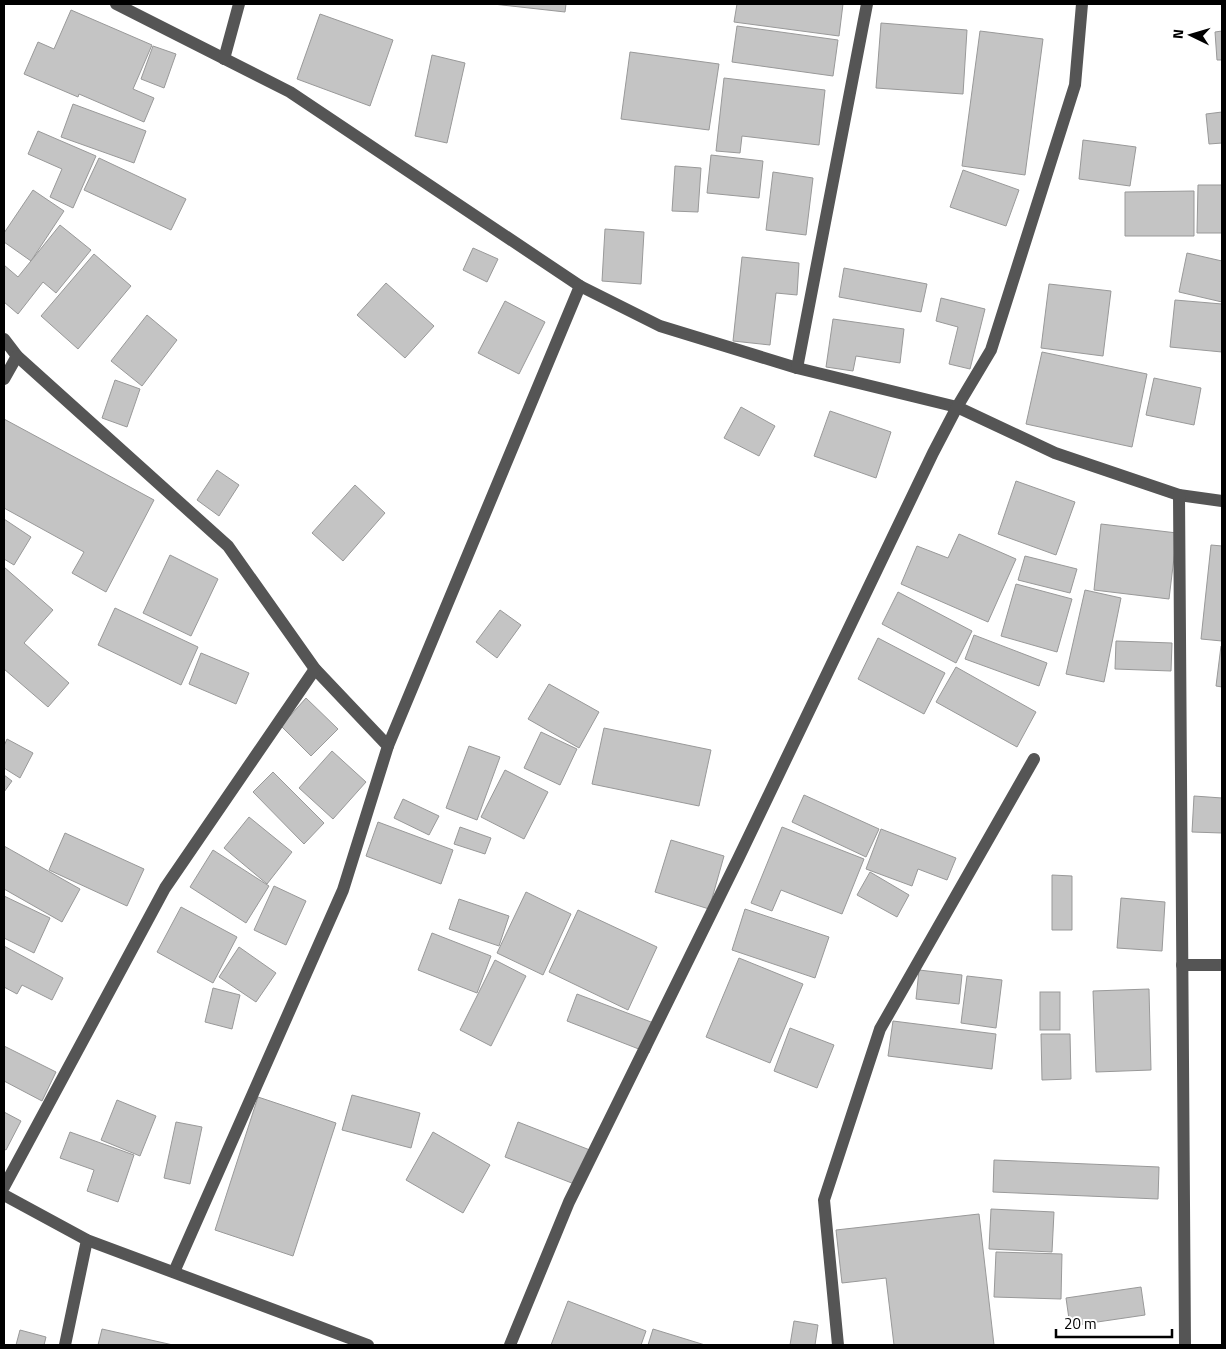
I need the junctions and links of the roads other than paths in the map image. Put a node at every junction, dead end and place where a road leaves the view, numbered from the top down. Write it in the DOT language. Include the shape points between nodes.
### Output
graph roads {
  1 [pos="116,4"];
  2 [pos="239,4"];
  3 [pos="867,4"];
  4 [pos="1082,4"];
  5 [pos="224,59"];
  6 [pos="580,286"];
  7 [pos="4,339"];
  8 [pos="17,356"];
  9 [pos="797,368"];
  10 [pos="4,379"];
  11 [pos="957,406"];
  12 [pos="1179,495"];
  13 [pos="1222,501"];
  14 [pos="315,669"];
  15 [pos="388,746"];
  16 [pos="1034,759"];
  17 [pos="1182,965"];
  18 [pos="1222,965"];
  19 [pos="4,1187"];
  20 [pos="4,1195"];
  21 [pos="87,1240"];
  22 [pos="174,1272"];
  23 [pos="65,1345"];
  24 [pos="365,1345"];
  25 [pos="510,1345"];
  26 [pos="838,1345"];
  27 [pos="1185,1345"];
  1 -- 5 [label="street"];
  2 -- 5 [label="street"];
  3 -- 9 [label="street"];
  4 -- 11 [label="street" via="1075,85 990,350"];
  5 -- 6 [label="street" via="290,92"];
  6 -- 9 [label="street" via="660,326"];
  6 -- 15 [label="street"];
  7 -- 8 [label="street"];
  8 -- 10 [label="street"];
  8 -- 14 [label="street" via="228,546"];
  9 -- 11 [label="street"];
  11 -- 12 [label="street" via="1055,453"];
  11 -- 25 [label="street" via="569,1202"];
  12 -- 13 [label="street"];
  12 -- 17 [label="street"];
  14 -- 15 [label="street"];
  14 -- 19 [label="street" via="165,888"];
  15 -- 22 [label="street" via="343,890"];
  16 -- 26 [label="street" via="880,1029 824,1200"];
  17 -- 18 [label="street"];
  17 -- 27 [label="street"];
  20 -- 21 [label="street"];
  21 -- 22 [label="street"];
  21 -- 23 [label="street"];
  22 -- 24 [label="street"];
}
